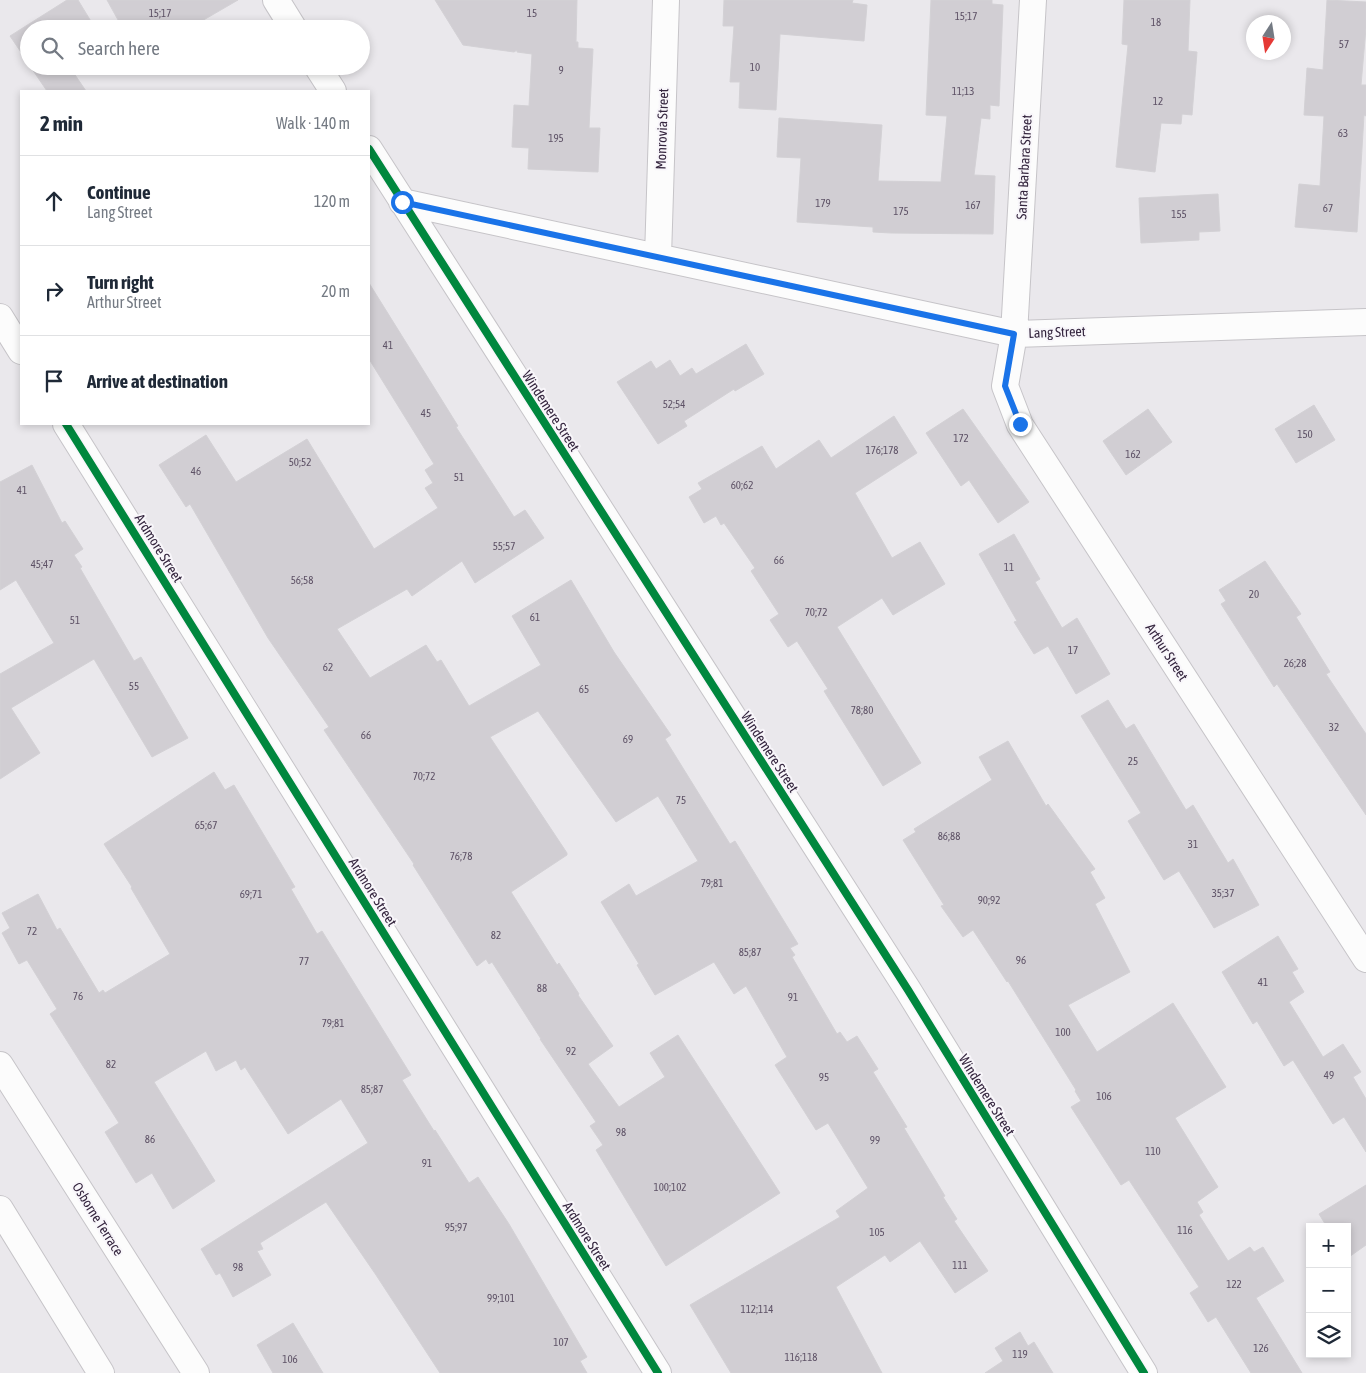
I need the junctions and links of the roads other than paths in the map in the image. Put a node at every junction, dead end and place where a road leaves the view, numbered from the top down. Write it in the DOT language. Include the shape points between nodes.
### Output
graph roads {
  1 [pos="276,0"];
  2 [pos="666,0"];
  3 [pos="1033,0"];
  4 [pos="288,20"];
  5 [pos="323,75"];
  6 [pos="332,90"];
  7 [pos="370,151"];
  8 [pos="402,202"];
  9 [pos="658,257"];
  10 [pos="0,317"];
  11 [pos="1366,322"];
  12 [pos="1014,334"];
  13 [pos="20,349"];
  14 [pos="67,425"];
  15 [pos="1366,959"];
  16 [pos="0,1065"];
  17 [pos="10,1100"];
  18 [pos="0,1209"];
  19 [pos="188,1370"];
  20 [pos="101,1373"];
  21 [pos="658,1373"];
  22 [pos="1144,1373"];
  1 -- 4 [label="street"];
  2 -- 9 [label="street, Monrovia Street"];
  3 -- 12 [label="street, Santa Barbara Street"];
  5 -- 6 [label="street"];
  7 -- 8 [label="street, Windemere Street"];
  8 -- 9 [label="street, Lang Street"];
  8 -- 22 [label="street, Windemere Street" via="908,990"];
  9 -- 12 [label="street, Lang Street"];
  10 -- 13 [label="street"];
  11 -- 12 [label="street, Lang Street"];
  12 -- 15 [label="street, Arthur Street" via="1005,386 1020,424"];
  14 -- 21 [label="street, Ardmore Street"];
  16 -- 17 [label="street, Osborne Terrace"];
  17 -- 19 [label="street, Osborne Terrace"];
  18 -- 20 [label="street"];
}
